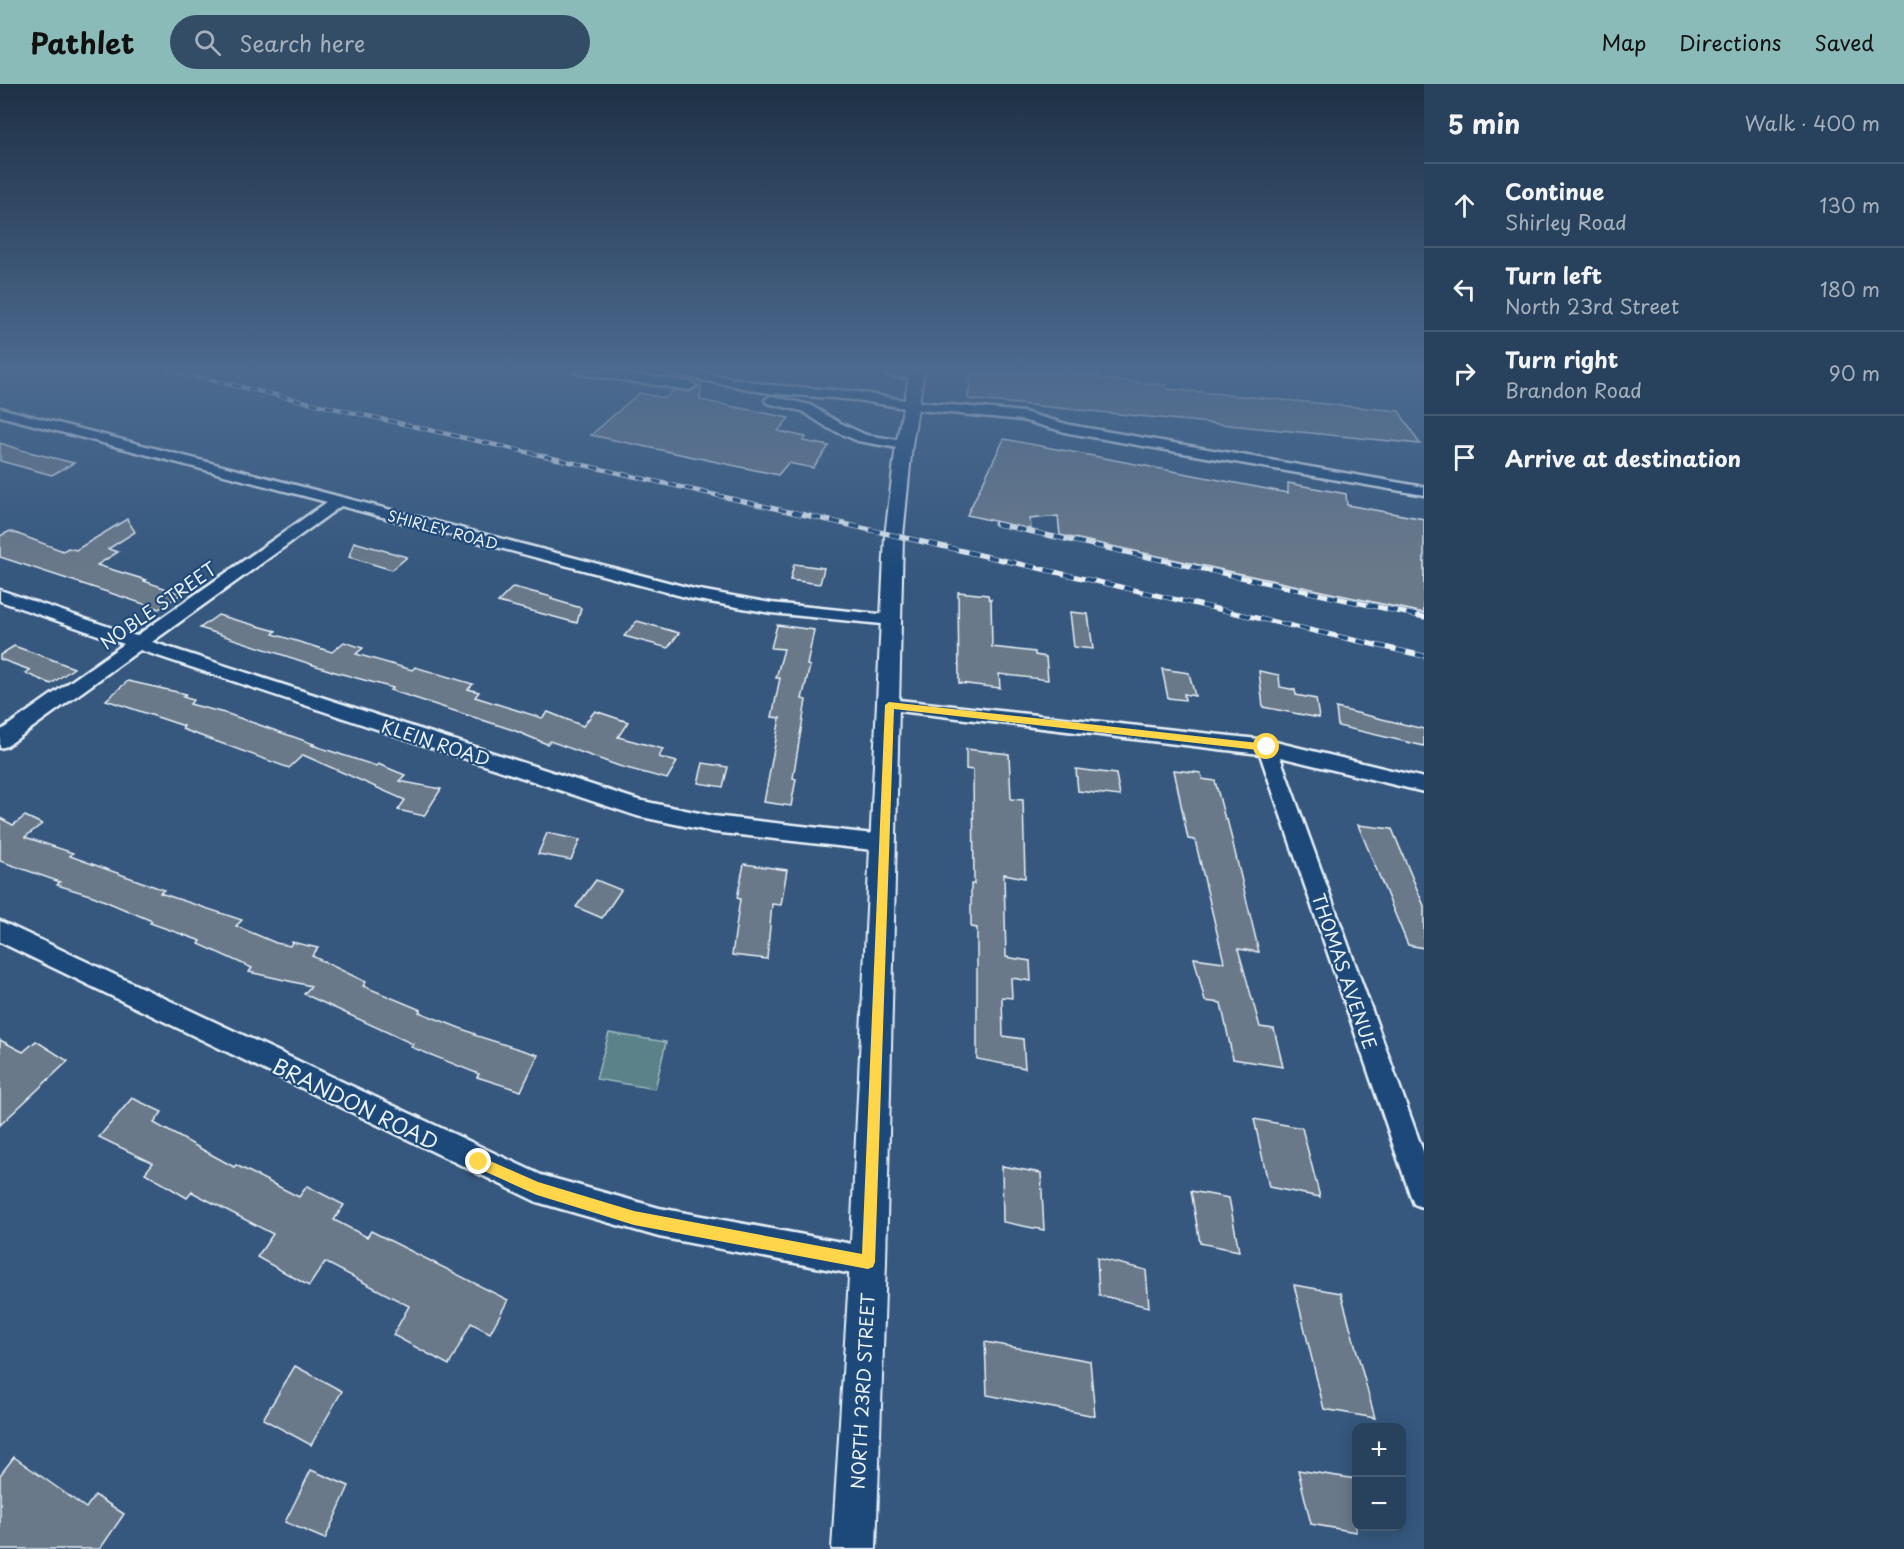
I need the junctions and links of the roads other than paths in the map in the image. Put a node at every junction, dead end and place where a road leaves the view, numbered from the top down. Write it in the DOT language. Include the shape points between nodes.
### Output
graph roads {
  1 [pos="104,439"];
  2 [pos="872,439"];
  3 [pos="905,439"];
  4 [pos="1128,439"];
  5 [pos="904,444"];
  6 [pos="1424,491"];
  7 [pos="338,501"];
  8 [pos="0,595"];
  9 [pos="892,620"];
  10 [pos="138,643"];
  11 [pos="889,705"];
  12 [pos="0,741"];
  13 [pos="1267,747"];
  14 [pos="1424,785"];
  15 [pos="882,843"];
  16 [pos="0,931"];
  17 [pos="1424,1194"];
  18 [pos="868,1262"];
  19 [pos="854,1549"];
  1 -- 7 [label="street, SHIRLEY ROAD"];
  2 -- 5 [label="street"];
  3 -- 5 [label="main road, NORTH 23RD STREET"];
  4 -- 6 [label="street"];
  5 -- 9 [label="main road, NORTH 23RD STREET" via="894,536"];
  7 -- 9 [label="street, SHIRLEY ROAD" via="693,594 771,608"];
  7 -- 10 [label="street, NOBLE STREET"];
  8 -- 10 [label="street, KLEIN ROAD"];
  9 -- 11 [label="main road, NORTH 23RD STREET"];
  10 -- 12 [label="street, NOBLE STREET"];
  10 -- 15 [label="street, KLEIN ROAD" via="637,808 713,824"];
  11 -- 13 [label="street"];
  11 -- 15 [label="main road, NORTH 23RD STREET"];
  13 -- 14 [label="street"];
  13 -- 17 [label="street, THOMAS AVENUE"];
  15 -- 18 [label="main road, NORTH 23RD STREET"];
  16 -- 18 [label="street, BRANDON ROAD" via="537,1188 634,1218"];
  18 -- 19 [label="main road, NORTH 23RD STREET"];
}
